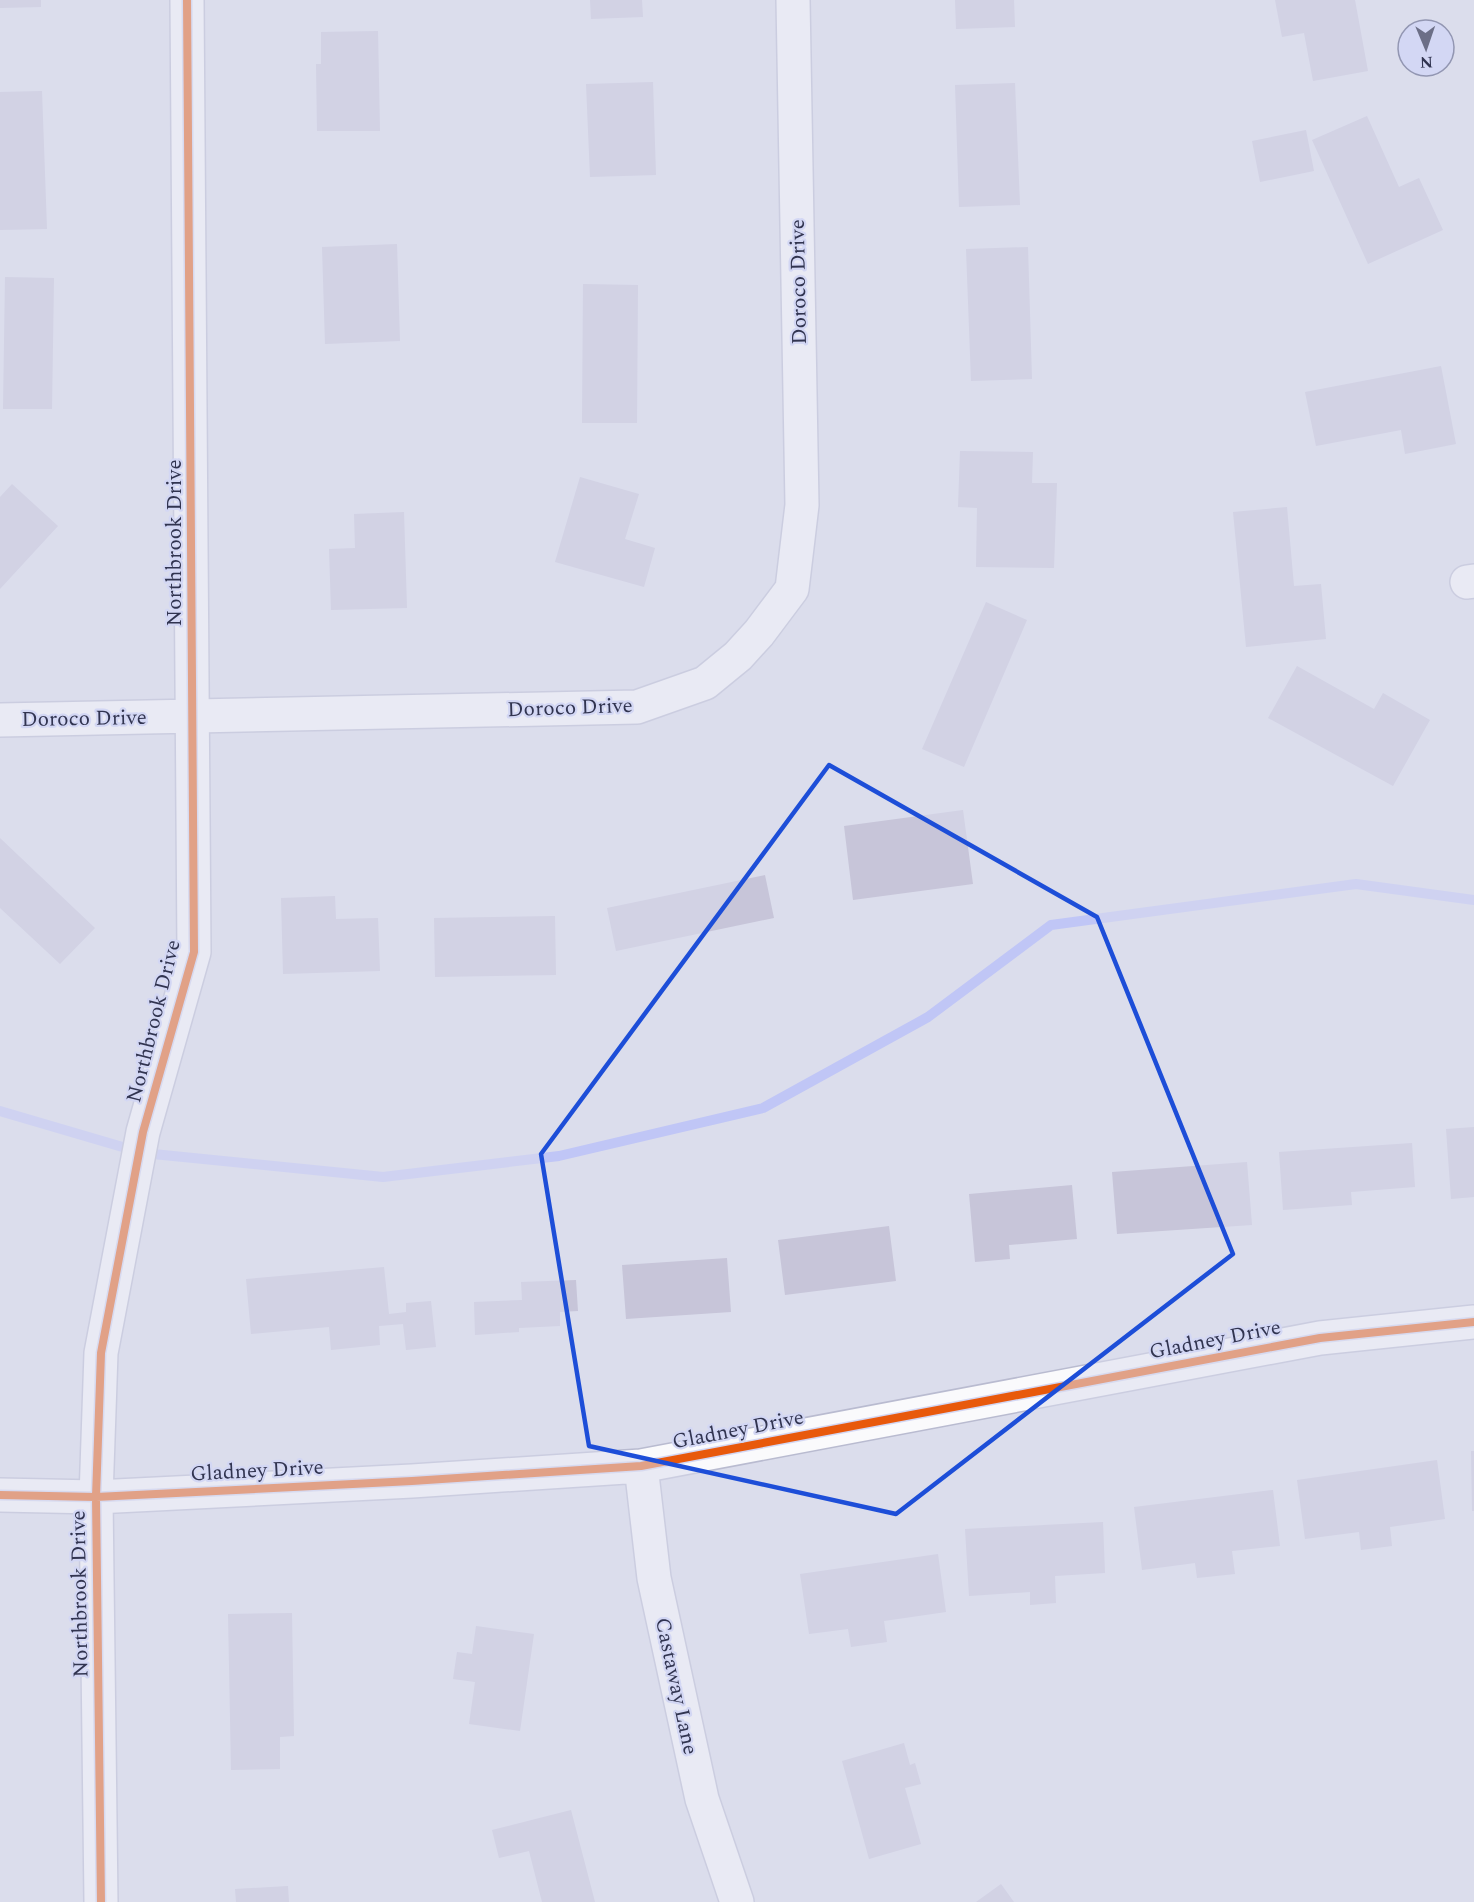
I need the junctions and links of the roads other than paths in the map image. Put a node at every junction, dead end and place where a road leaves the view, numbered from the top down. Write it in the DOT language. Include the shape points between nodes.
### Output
graph roads {
  1 [pos="187,0"];
  2 [pos="794,0"];
  3 [pos="193,717"];
  4 [pos="0,720"];
  5 [pos="1474,1322"];
  6 [pos="641,1466"];
  7 [pos="0,1495"];
  8 [pos="96,1497"];
  9 [pos="101,1902"];
  10 [pos="737,1902"];
  1 -- 3 [label="street, Northbrook Drive"];
  2 -- 3 [label="street, Doroco Drive" via="802,505 792,589 759,633 705,683 637,706"];
  3 -- 4 [label="street, Doroco Drive"];
  3 -- 8 [label="street, Northbrook Drive" via="194,952 143,1132 101,1353"];
  5 -- 6 [label="street, Gladney Drive" via="1320,1338"];
  6 -- 8 [label="street, Gladney Drive"];
  6 -- 10 [label="street, Castaway Lane" via="654,1578 702,1798"];
  7 -- 8 [label="street, Gladney Drive"];
  8 -- 9 [label="street, Northbrook Drive"];
}
